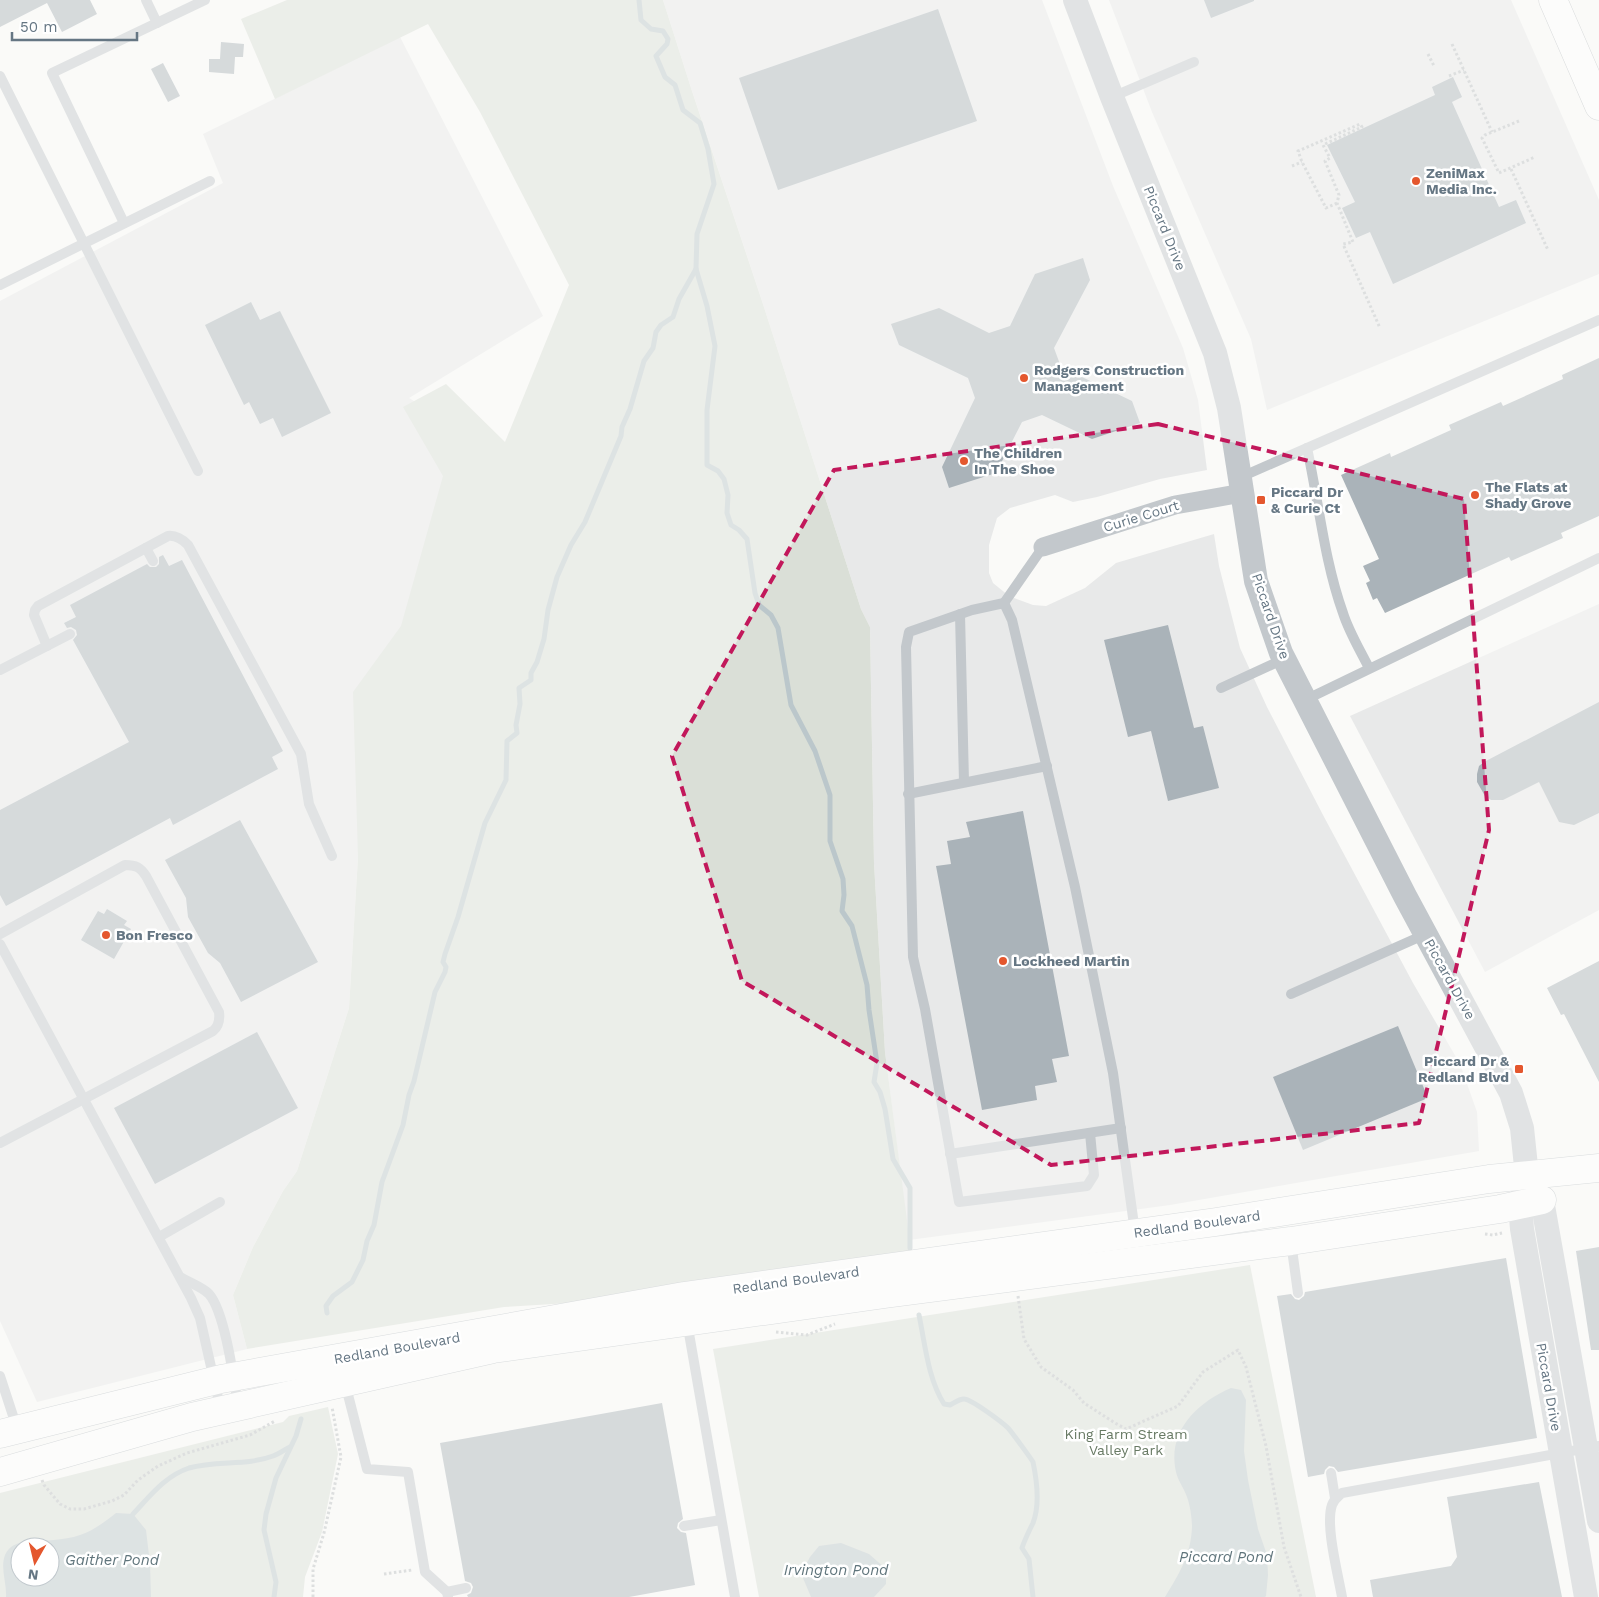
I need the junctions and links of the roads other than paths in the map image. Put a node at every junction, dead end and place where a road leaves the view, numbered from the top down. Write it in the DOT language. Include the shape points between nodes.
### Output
graph roads {
  1 [pos="146,0"];
  2 [pos="205,0"];
  3 [pos="1075,0"];
  4 [pos="1552,0"];
  5 [pos="158,23"];
  6 [pos="1194,62"];
  7 [pos="0,76"];
  8 [pos="1112,97"];
  9 [pos="1599,106"];
  10 [pos="210,181"];
  11 [pos="124,223"];
  12 [pos="83,244"];
  13 [pos="0,285"];
  14 [pos="1599,320"];
  15 [pos="1307,448"];
  16 [pos="198,471"];
  17 [pos="1241,485"];
  18 [pos="1043,547"];
  19 [pos="146,548"];
  20 [pos="1599,558"];
  21 [pos="153,561"];
  22 [pos="1004,603"];
  23 [pos="960,614"];
  24 [pos="70,634"];
  25 [pos="46,646"];
  26 [pos="1284,659"];
  27 [pos="1369,668"];
  28 [pos="0,670"];
  29 [pos="1221,688"];
  30 [pos="1305,700"];
  31 [pos="1047,766"];
  32 [pos="964,782"];
  33 [pos="908,794"];
  34 [pos="332,856"];
  35 [pos="0,934"];
  36 [pos="1426,934"];
  37 [pos="0,944"];
  38 [pos="1291,994"];
  39 [pos="83,1100"];
  40 [pos="1121,1128"];
  41 [pos="1090,1133"];
  42 [pos="0,1143"];
  43 [pos="950,1154"];
  44 [pos="1599,1168"];
  45 [pos="1527,1176"];
  46 [pos="220,1202"];
  47 [pos="1531,1203"];
  48 [pos="1136,1233"];
  49 [pos="159,1237"];
  50 [pos="1291,1241"];
  51 [pos="1139,1261"];
  52 [pos="181,1278"];
  53 [pos="1298,1293"];
  54 [pos="686,1309"];
  55 [pos="0,1376"];
  56 [pos="224,1379"];
  57 [pos="342,1394"];
  58 [pos="230,1409"];
  59 [pos="9,1432"];
  60 [pos="1593,1448"];
  61 [pos="1560,1454"];
  62 [pos="0,1472"];
  63 [pos="1331,1473"];
  64 [pos="1335,1498"];
  65 [pos="721,1520"];
  66 [pos="1599,1521"];
  67 [pos="684,1526"];
  68 [pos="466,1588"];
  69 [pos="447,1594"];
  70 [pos="734,1597"];
  71 [pos="1342,1597"];
  72 [pos="1586,1597"];
  1 -- 5 [label="lane"];
  2 -- 5 [label="lane"];
  3 -- 8 [label="street, Piccard Drive"];
  4 -- 9 [label="main road"];
  5 -- 11 [label="lane" via="52,74"];
  6 -- 8 [label="lane"];
  7 -- 12 [label="lane"];
  8 -- 17 [label="street, Piccard Drive" via="1215,353 1229,408"];
  10 -- 11 [label="lane"];
  11 -- 12 [label="lane"];
  12 -- 13 [label="lane"];
  12 -- 16 [label="lane"];
  14 -- 15 [label="lane"];
  15 -- 17 [label="lane"];
  15 -- 27 [label="lane" via="1333,582 1343,615"];
  17 -- 18 [label="street, Curie Court"];
  17 -- 26 [label="street, Piccard Drive" via="1256,581"];
  18 -- 22 [label="lane"];
  19 -- 21 [label="lane"];
  19 -- 25 [label="lane" via="38,606 34,615"];
  19 -- 34 [label="lane" via="168,536 188,544 301,754 309,804"];
  20 -- 27 [label="lane"];
  22 -- 23 [label="lane"];
  22 -- 31 [label="lane" via="1012,620"];
  23 -- 32 [label="lane"];
  23 -- 33 [label="lane" via="909,632 906,646"];
  24 -- 25 [label="lane"];
  25 -- 28 [label="lane"];
  26 -- 29 [label="lane"];
  26 -- 30 [label="street, Piccard Drive"];
  27 -- 30 [label="lane"];
  30 -- 36 [label="street, Piccard Drive"];
  31 -- 32 [label="lane"];
  31 -- 40 [label="lane" via="1075,886"];
  32 -- 33 [label="lane"];
  33 -- 43 [label="lane" via="913,957"];
  35 -- 39 [label="lane" via="125,865 134,865 141,868 146,876 219,1012 219,1024 213,1031"];
  36 -- 38 [label="lane"];
  36 -- 45 [label="street, Piccard Drive" via="1511,1092 1522,1128"];
  37 -- 39 [label="lane"];
  39 -- 42 [label="lane"];
  39 -- 49 [label="lane"];
  40 -- 41 [label="lane"];
  40 -- 48 [label="lane"];
  41 -- 43 [label="lane"];
  41 -- 43 [label="lane" via="1094,1175 1087,1186 959,1202"];
  44 -- 45 [label="main road, Redland Boulevard"];
  45 -- 47 [label="street, Piccard Drive"];
  45 -- 48 [label="main road, Redland Boulevard" via="1489,1179"];
  46 -- 49 [label="lane"];
  47 -- 50 [label="main road, Redland Boulevard"];
  47 -- 60 [label="street, Piccard Drive"];
  47 -- 61 [label="street, Piccard Drive" via="1522,1234"];
  48 -- 51 [label="lane"];
  48 -- 54 [label="main road, Redland Boulevard"];
  49 -- 52 [label="lane"];
  50 -- 51 [label="main road, Redland Boulevard"];
  50 -- 53 [label="lane"];
  51 -- 54 [label="main road, Redland Boulevard"];
  52 -- 56 [label="lane"];
  52 -- 56 [label="lane" via="208,1293 216,1304 221,1318"];
  54 -- 56 [label="main road, Redland Boulevard"];
  54 -- 57 [label="main road, Redland Boulevard" via="493,1349"];
  54 -- 65 [label="lane"];
  55 -- 59 [label="lane"];
  56 -- 58 [label="lane"];
  56 -- 58 [label="lane"];
  56 -- 59 [label="main road, Redland Boulevard"];
  57 -- 58 [label="main road, Redland Boulevard"];
  57 -- 69 [label="lane" via="366,1469 408,1472 425,1572"];
  58 -- 62 [label="main road, Redland Boulevard"];
  60 -- 61 [label="lane"];
  60 -- 66 [label="street, Piccard Drive"];
  61 -- 64 [label="lane" via="1342,1493"];
  61 -- 72 [label="street, Piccard Drive"];
  63 -- 64 [label="lane"];
  64 -- 71 [label="lane" via="1330,1522"];
  65 -- 67 [label="lane"];
  65 -- 70 [label="lane"];
  68 -- 69 [label="lane"];
}
